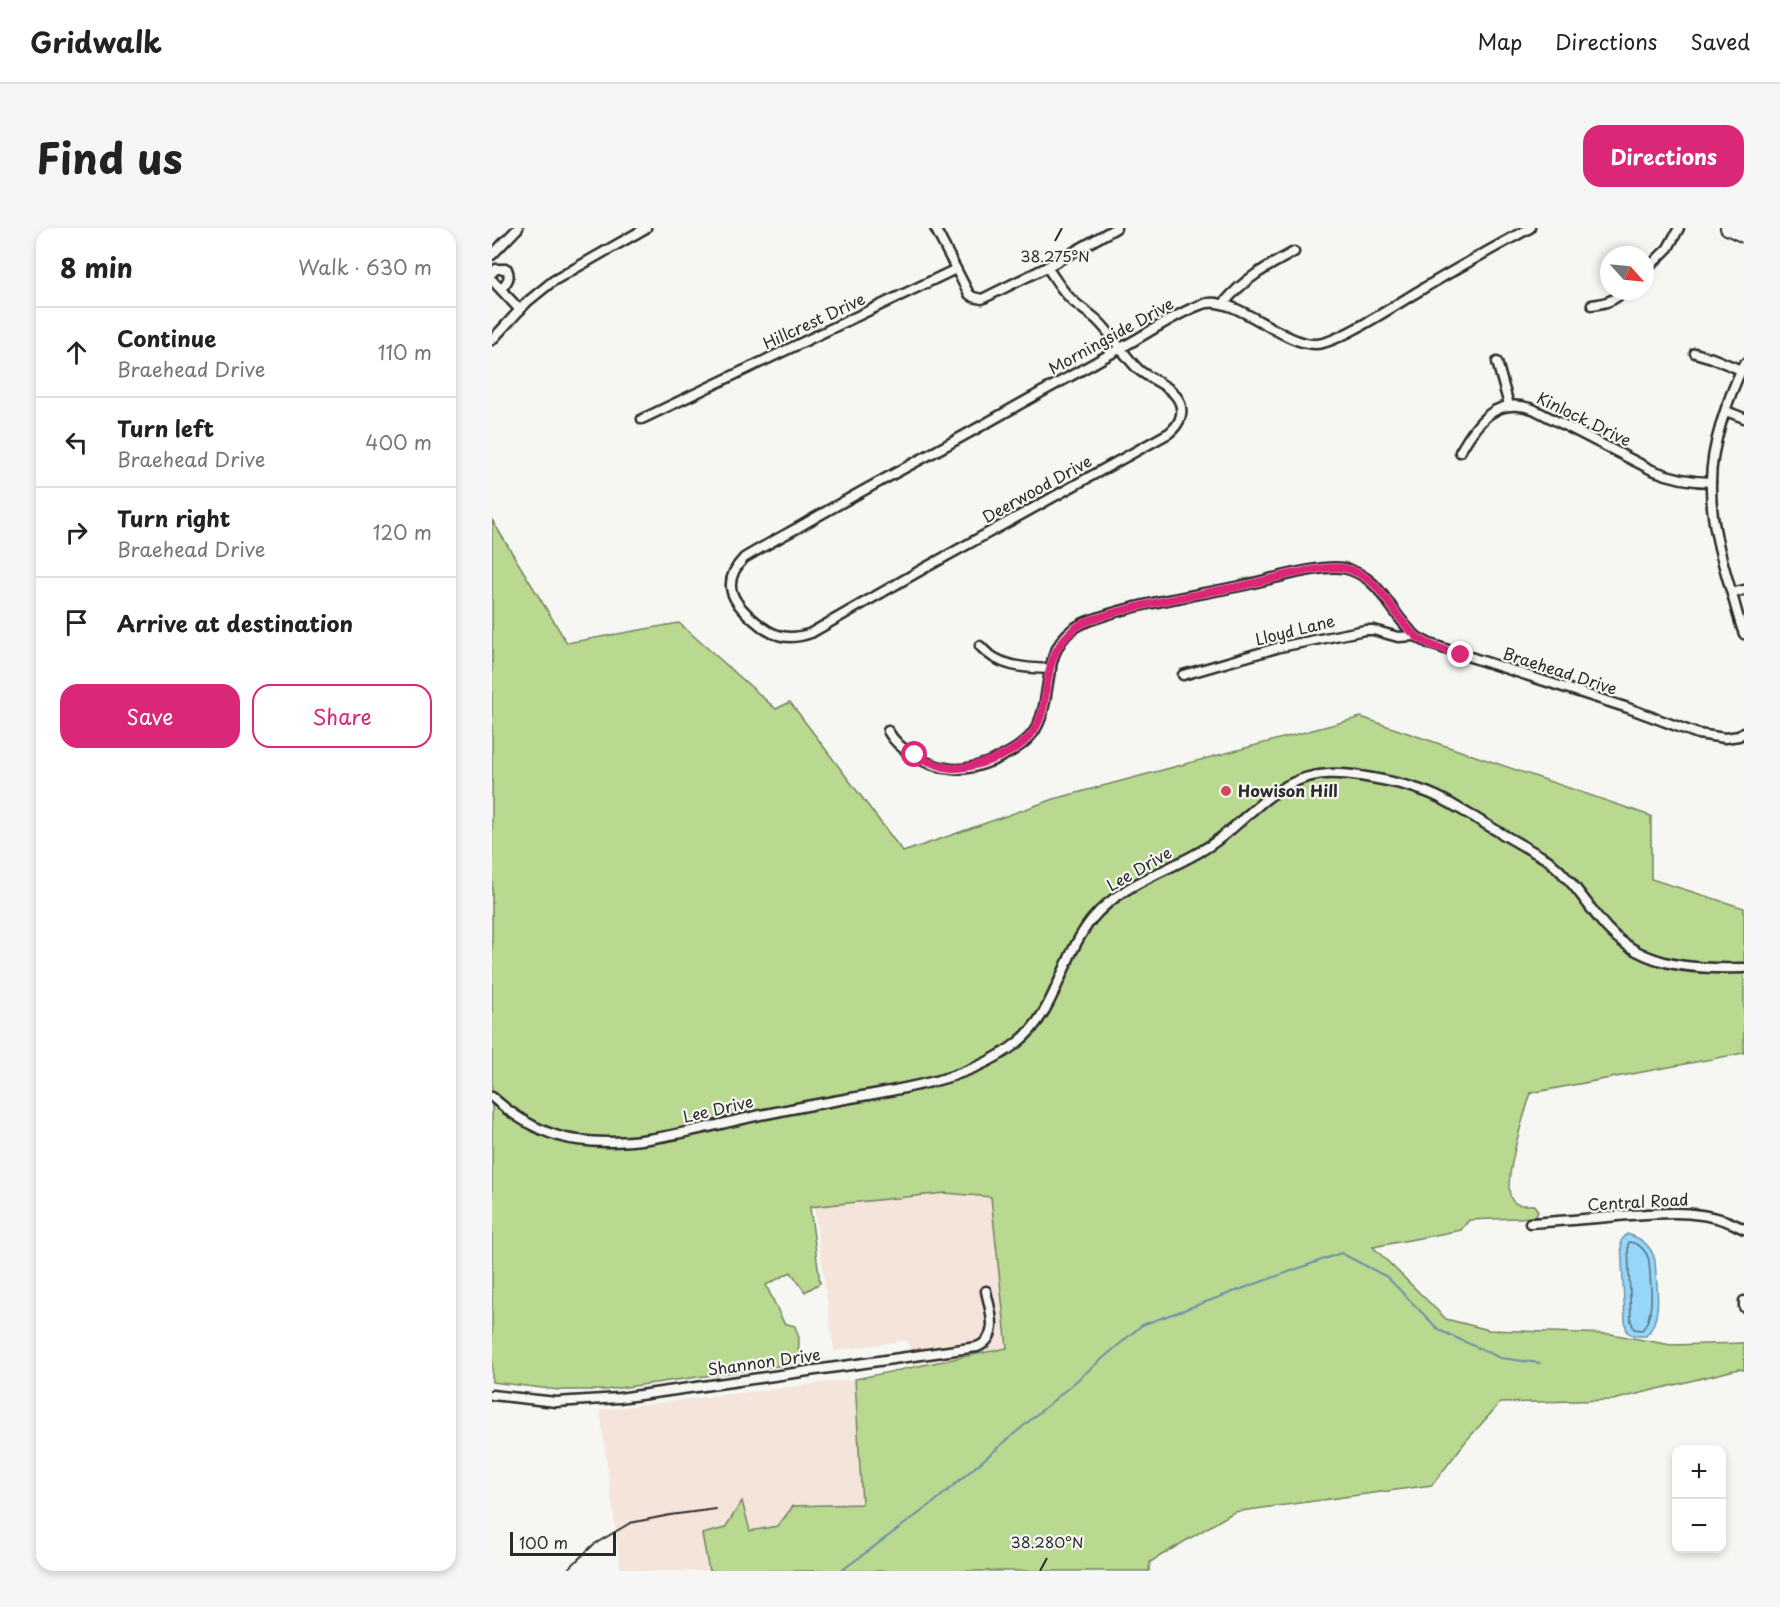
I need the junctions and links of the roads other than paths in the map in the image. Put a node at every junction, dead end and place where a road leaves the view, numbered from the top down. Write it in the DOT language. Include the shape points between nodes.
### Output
graph roads {
  1 [pos="519,228"];
  2 [pos="646,228"];
  3 [pos="935,228"];
  4 [pos="1116,228"];
  5 [pos="1530,228"];
  6 [pos="1679,228"];
  7 [pos="1727,228"];
  8 [pos="1744,236"];
  9 [pos="1294,252"];
  10 [pos="492,255"];
  11 [pos="1654,262"];
  12 [pos="1047,267"];
  13 [pos="957,269"];
  14 [pos="492,273"];
  15 [pos="492,280"];
  16 [pos="501,290"];
  17 [pos="1613,300"];
  18 [pos="1224,303"];
  19 [pos="1592,305"];
  20 [pos="520,310"];
  21 [pos="492,340"];
  22 [pos="1121,348"];
  23 [pos="1695,353"];
  24 [pos="1497,362"];
  25 [pos="1743,367"];
  26 [pos="1509,405"];
  27 [pos="1726,411"];
  28 [pos="1744,418"];
  29 [pos="642,419"];
  30 [pos="1460,452"];
  31 [pos="1711,482"];
  32 [pos="731,589"];
  33 [pos="1744,590"];
  34 [pos="1732,593"];
  35 [pos="1744,634"];
  36 [pos="1415,636"];
  37 [pos="980,646"];
  38 [pos="1051,669"];
  39 [pos="1183,675"];
  40 [pos="888,730"];
  41 [pos="1744,732"];
  42 [pos="1744,968"];
  43 [pos="492,1097"];
  44 [pos="1530,1223"];
  45 [pos="1744,1229"];
  46 [pos="986,1291"];
  47 [pos="1744,1301"];
  48 [pos="1744,1306"];
  49 [pos="492,1395"];
  1 -- 10 [label="street"];
  2 -- 20 [label="street" via="553,281"];
  3 -- 13 [label="street"];
  4 -- 12 [label="street"];
  5 -- 18 [label="street" via="1328,342 1301,342"];
  6 -- 11 [label="street"];
  7 -- 8 [label="main road"];
  9 -- 18 [label="street" via="1250,277"];
  12 -- 13 [label="street" via="982,299 969,294"];
  12 -- 22 [label="street, Deerwood Drive" via="1069,297 1097,320"];
  13 -- 29 [label="street, Hillcrest Drive"];
  14 -- 16 [label="street" via="507,269 510,274"];
  15 -- 16 [label="street"];
  16 -- 20 [label="street"];
  17 -- 19 [label="street"];
  18 -- 22 [label="street, Morningside Drive" via="1197,306"];
  20 -- 21 [label="street"];
  22 -- 32 [label="street, Morningside Drive" via="757,550 738,564"];
  22 -- 32 [label="street, Deerwood Drive" via="1140,370 1170,390 1180,402 1179,422 1171,432 811,633 793,637 769,632 742,610"];
  23 -- 25 [label="street"];
  24 -- 26 [label="street"];
  25 -- 27 [label="street"];
  26 -- 30 [label="street" via="1485,418"];
  26 -- 31 [label="street, Kinlock Drive" via="1533,409 1667,476"];
  27 -- 28 [label="street"];
  27 -- 31 [label="street"];
  31 -- 34 [label="street" via="1713,515"];
  33 -- 34 [label="street"];
  34 -- 35 [label="street"];
  36 -- 38 [label="street, Braehead Drive" via="1387,599 1362,575 1343,568 1321,569 1085,622 1069,634 1054,654"];
  36 -- 39 [label="street, Lloyd Lane" via="1398,637 1365,630 1280,647"];
  36 -- 41 [label="street, Braehead Drive" via="1486,664 1698,734 1725,738"];
  37 -- 38 [label="street" via="1005,664"];
  38 -- 40 [label="street, Braehead Drive" via="1035,730 1021,745 998,758 964,769 942,767 904,748"];
  42 -- 43 [label="street, Lee Drive" via="1658,961 1638,953 1610,932 1572,882 1548,860 1444,800 1388,781 1326,773 1285,786 1206,848 1113,898 1081,935 1031,1030 1006,1051 943,1080 659,1138 613,1142 577,1140 546,1132"];
  44 -- 45 [label="street, Central Road" via="1693,1213"];
  46 -- 49 [label="street, Shannon Drive" via="993,1327 989,1338 977,1347 620,1398 556,1402"];
  47 -- 48 [label="street"];
}
